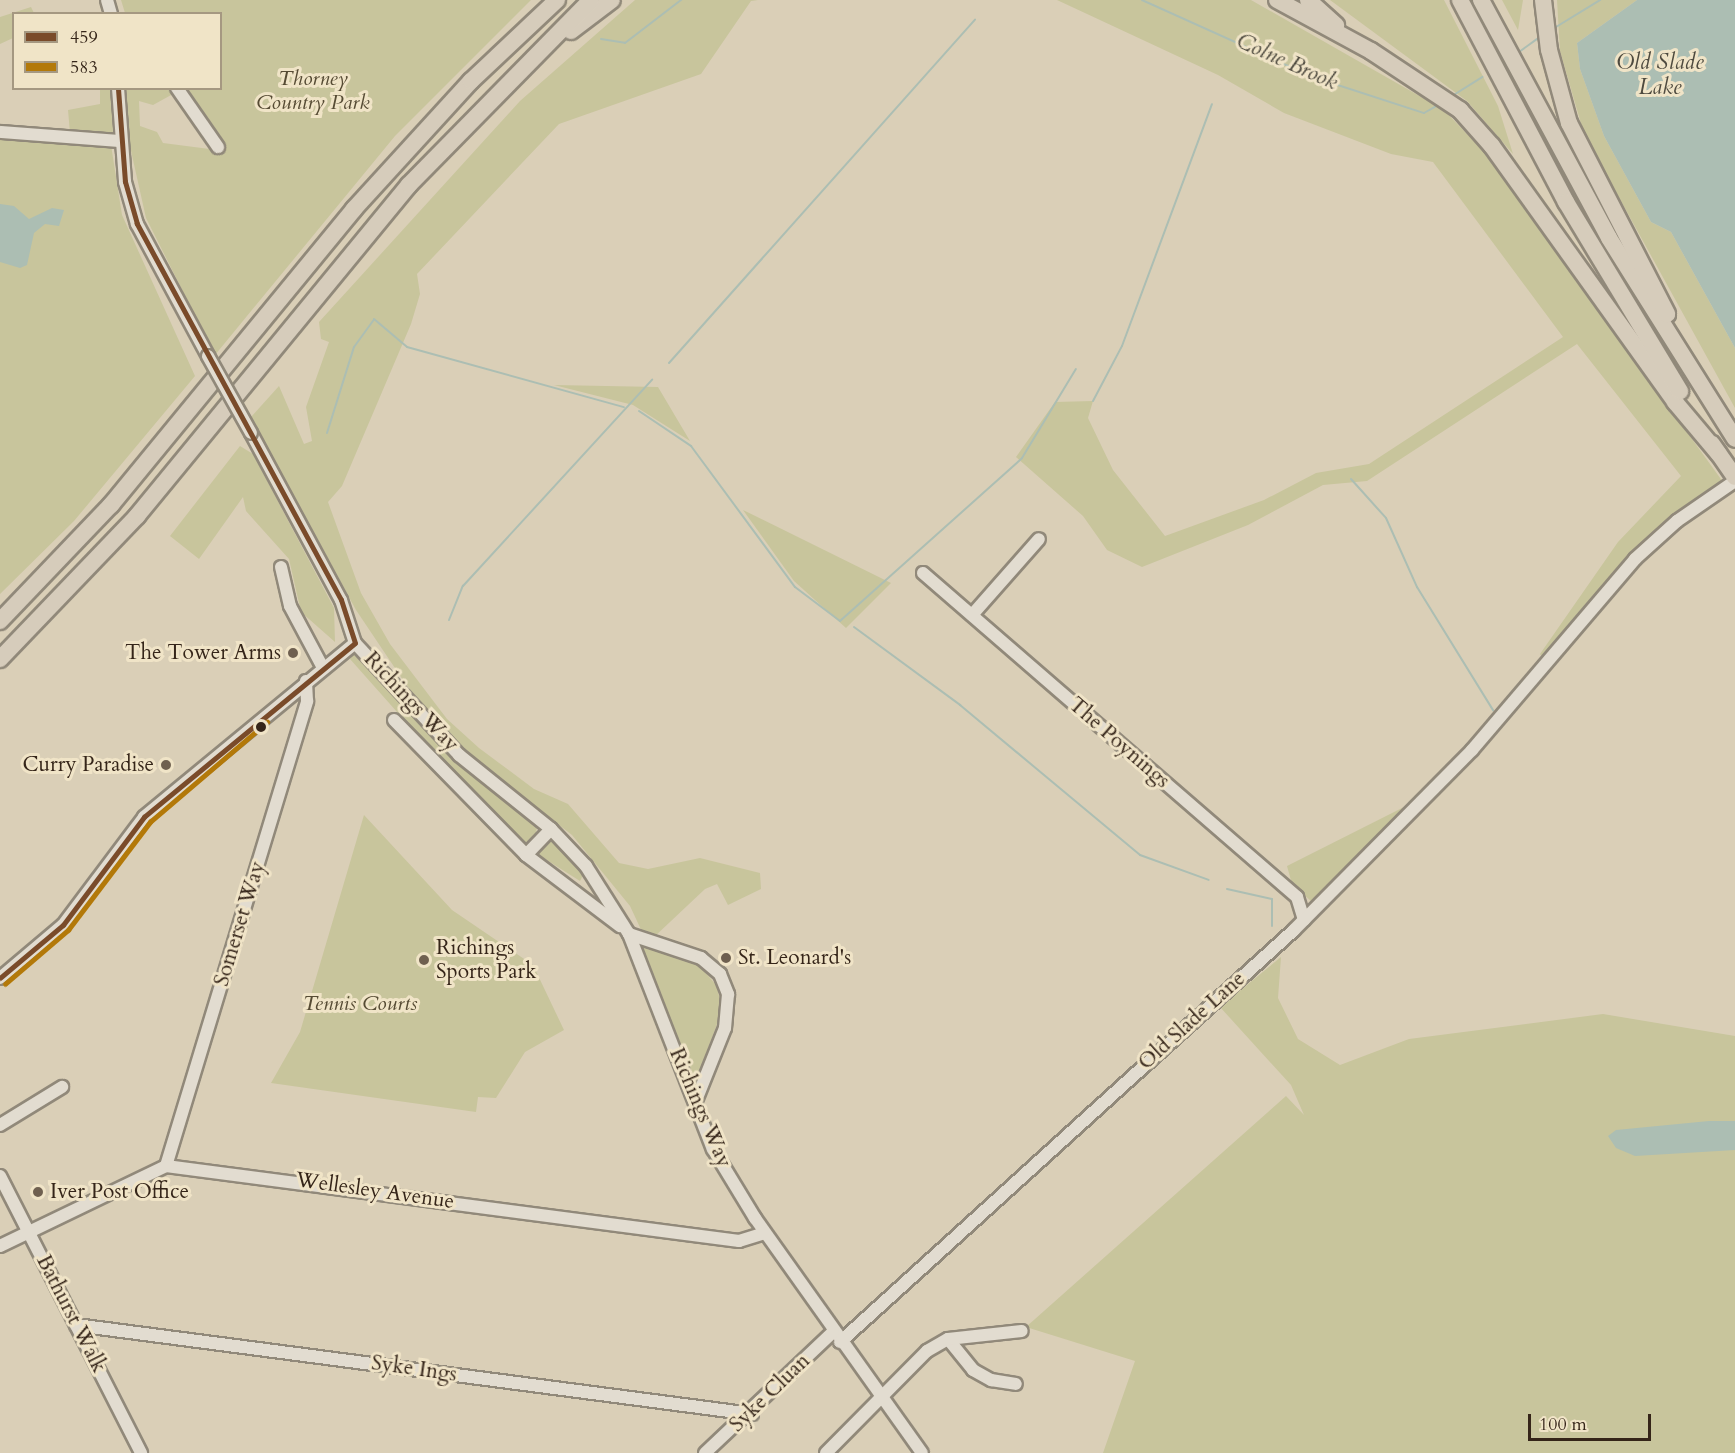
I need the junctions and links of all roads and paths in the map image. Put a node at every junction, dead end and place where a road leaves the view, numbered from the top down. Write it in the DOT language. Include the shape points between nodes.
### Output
graph roads {
  1 [pos="557,0"];
  2 [pos="591,0"];
  3 [pos="612,0"];
  4 [pos="1277,0"];
  5 [pos="1308,0"];
  6 [pos="1460,0"];
  7 [pos="1481,0"];
  8 [pos="1543,0"];
  9 [pos="545,48"];
  10 [pos="1371,51"];
  11 [pos="118,90"];
  12 [pos="178,90"];
  13 [pos="0,132"];
  14 [pos="119,141"];
  15 [pos="218,147"];
  16 [pos="1735,439"];
  17 [pos="1718,453"];
  18 [pos="1735,479"];
  19 [pos="1039,539"];
  20 [pos="281,567"];
  21 [pos="923,573"];
  22 [pos="972,615"];
  23 [pos="0,621"];
  24 [pos="355,643"];
  25 [pos="0,659"];
  26 [pos="322,666"];
  27 [pos="306,681"];
  28 [pos="393,720"];
  29 [pos="551,829"];
  30 [pos="526,855"];
  31 [pos="1304,920"];
  32 [pos="628,933"];
  33 [pos="0,978"];
  34 [pos="62,1087"];
  35 [pos="695,1103"];
  36 [pos="0,1125"];
  37 [pos="166,1166"];
  38 [pos="0,1176"];
  39 [pos="29,1233"];
  40 [pos="765,1233"];
  41 [pos="0,1246"];
  42 [pos="76,1325"];
  43 [pos="1022,1330"];
  44 [pos="837,1337"];
  45 [pos="948,1339"];
  46 [pos="1016,1384"];
  47 [pos="879,1396"];
  48 [pos="752,1414"];
  49 [pos="141,1453"];
  50 [pos="705,1453"];
  51 [pos="826,1453"];
  52 [pos="922,1453"];
  1 -- 23 [label="highway" via="384,176 111,505"];
  2 -- 9 [label="highway"];
  3 -- 9 [label="highway"];
  4 -- 10 [label="highway"];
  5 -- 10 [label="highway"];
  6 -- 17 [label="highway" via="1576,221"];
  7 -- 16 [label="highway" via="1608,238"];
  8 -- 16 [label="highway" via="1557,86 1579,148"];
  9 -- 25 [label="highway" via="409,185 137,516"];
  10 -- 17 [label="highway" via="1432,88 1476,127 1675,402"];
  11 -- 14 [label="street"];
  12 -- 15 [label="street"];
  13 -- 14 [label="street"];
  14 -- 24 [label="street, bridge" via="136,224 341,600"];
  17 -- 18 [label="highway"];
  18 -- 31 [label="street, Old Slade Lane" via="1635,559 1529,684"];
  19 -- 22 [label="street"];
  20 -- 26 [label="street" via="290,606"];
  21 -- 22 [label="street, The Poynings"];
  22 -- 31 [label="street, The Poynings" via="1297,897"];
  24 -- 26 [label="street"];
  24 -- 29 [label="street, Richings Way" via="459,755"];
  26 -- 27 [label="street"];
  27 -- 33 [label="street" via="144,818 63,925"];
  27 -- 37 [label="street, Somerset Way" via="307,701"];
  28 -- 30 [label="street, Richings Way"];
  29 -- 30 [label="street"];
  29 -- 32 [label="street, Richings Way" via="585,866"];
  30 -- 32 [label="street, Richings Way"];
  31 -- 44 [label="street, Old Slade Lane"];
  32 -- 35 [label="street, Richings Way"];
  32 -- 35 [label="street" via="701,958 720,974 728,994 725,1028"];
  34 -- 36 [label="street"];
  35 -- 40 [label="street, Richings Way" via="713,1149"];
  37 -- 39 [label="street"];
  37 -- 40 [label="street, Wellesley Avenue" via="740,1241"];
  38 -- 39 [label="street, Bathurst Walk"];
  39 -- 41 [label="street"];
  39 -- 42 [label="street, Bathurst Walk"];
  40 -- 44 [label="street, Richings Way"];
  42 -- 48 [label="street, Syke Ings"];
  42 -- 49 [label="street, Bathurst Walk"];
  43 -- 45 [label="street"];
  44 -- 47 [label="street, Richings Way"];
  44 -- 48 [label="street, Syke Cluan"];
  45 -- 46 [label="street" via="973,1370 991,1380"];
  45 -- 47 [label="street"];
  47 -- 51 [label="street"];
  47 -- 52 [label="street, Richings Way"];
  48 -- 50 [label="street, Syke Cluan"];
}
